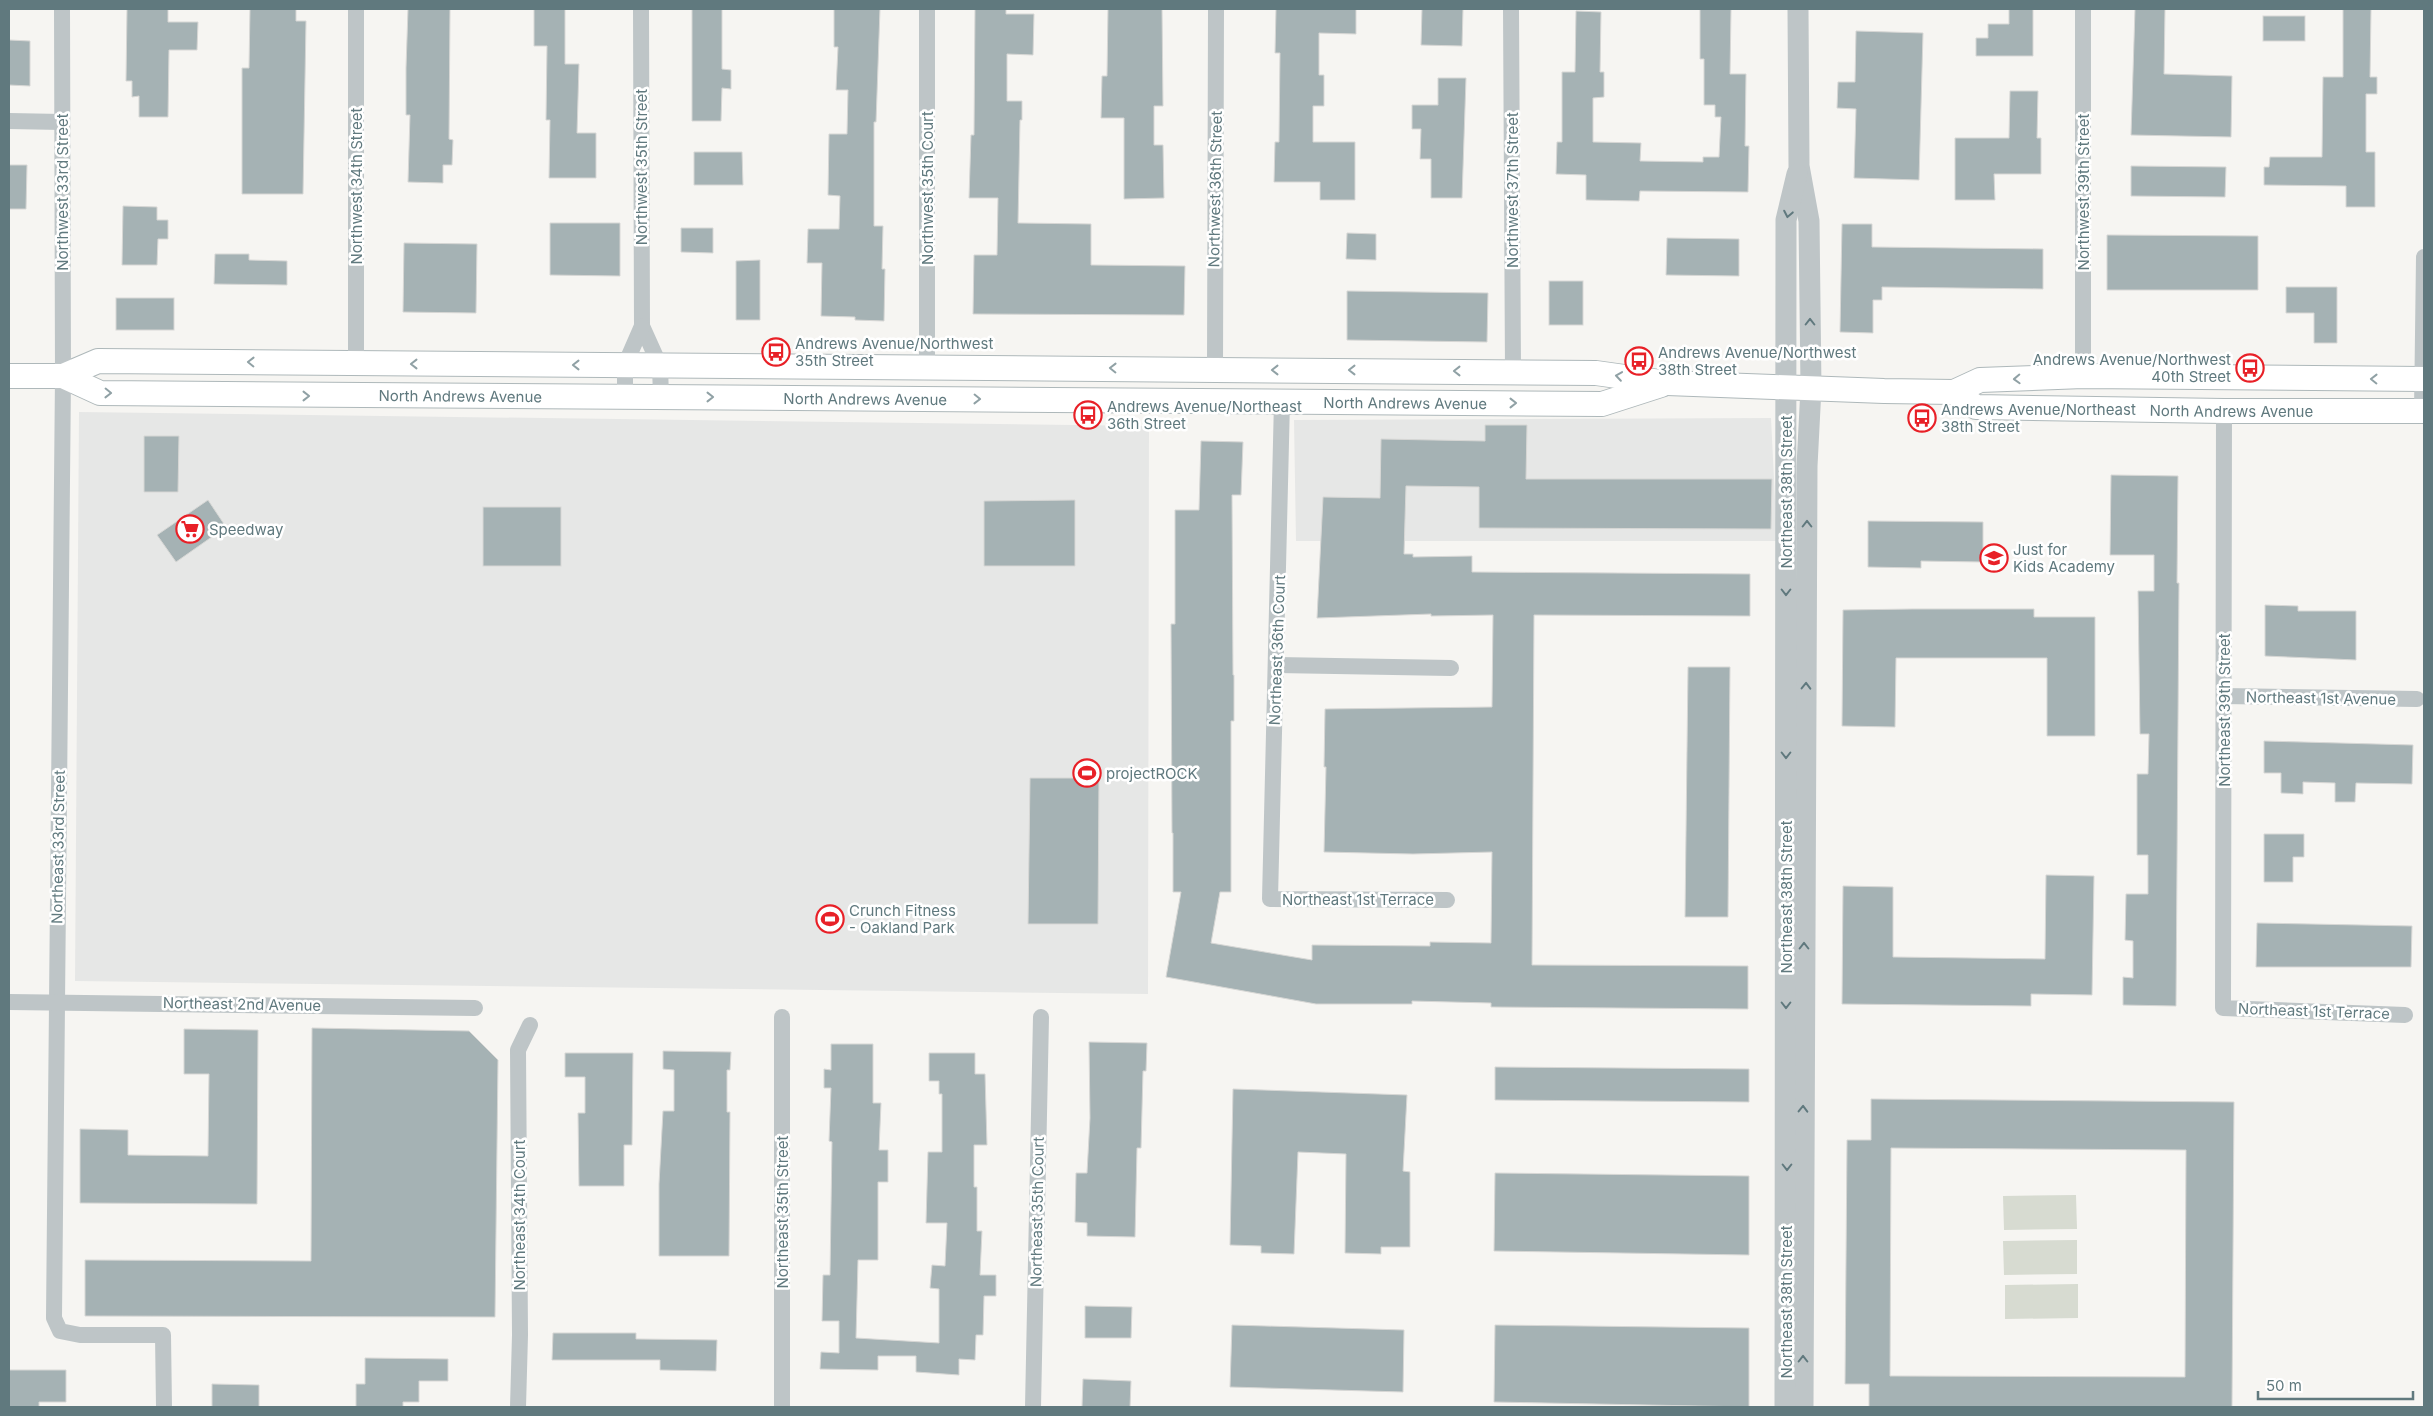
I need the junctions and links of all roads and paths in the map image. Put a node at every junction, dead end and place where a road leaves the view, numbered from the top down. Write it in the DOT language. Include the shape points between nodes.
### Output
graph roads {
  1 [pos="62,9"];
  2 [pos="356,9"];
  3 [pos="641,9"];
  4 [pos="926,9"];
  5 [pos="1216,9"];
  6 [pos="1511,9"];
  7 [pos="1798,9"];
  8 [pos="2082,9"];
  9 [pos="9,120"];
  10 [pos="62,122"];
  11 [pos="1799,166"];
  12 [pos="2424,257"];
  13 [pos="642,326"];
  14 [pos="356,363"];
  15 [pos="625,365"];
  16 [pos="660,366"];
  17 [pos="927,366"];
  18 [pos="1215,369"];
  19 [pos="1324,370"];
  20 [pos="1513,372"];
  21 [pos="9,376"];
  22 [pos="63,376"];
  23 [pos="2083,376"];
  24 [pos="2423,379"];
  25 [pos="1667,383"];
  26 [pos="1786,386"];
  27 [pos="1811,388"];
  28 [pos="1954,392"];
  29 [pos="625,397"];
  30 [pos="661,397"];
  31 [pos="1185,402"];
  32 [pos="1282,402"];
  33 [pos="2423,411"];
  34 [pos="2224,412"];
  35 [pos="1277,665"];
  36 [pos="1451,668"];
  37 [pos="2224,696"];
  38 [pos="2421,699"];
  39 [pos="1270,899"];
  40 [pos="1447,900"];
  41 [pos="56,1001"];
  42 [pos="9,1002"];
  43 [pos="475,1008"];
  44 [pos="2224,1008"];
  45 [pos="2405,1014"];
  46 [pos="782,1017"];
  47 [pos="1041,1017"];
  48 [pos="530,1025"];
  49 [pos="164,1407"];
  50 [pos="518,1407"];
  51 [pos="782,1407"];
  52 [pos="1033,1407"];
  53 [pos="1785,1407"];
  54 [pos="1803,1407"];
  1 -- 10 [label="street, Northwest 33rd Street"];
  2 -- 14 [label="street, Northwest 34th Street"];
  3 -- 13 [label="street, Northwest 35th Street"];
  4 -- 17 [label="street, Northwest 35th Court"];
  5 -- 18 [label="street, Northwest 36th Street"];
  6 -- 20 [label="street, Northwest 37th Street"];
  7 -- 11 [label="street"];
  8 -- 23 [label="street, Northwest 39th Street"];
  9 -- 10 [label="street"];
  10 -- 22 [label="street, Northwest 33rd Street"];
  11 -- 26 [label="street, Northeast 38th Street, one-way" via="1786,220"];
  27 -- 11 [label="street, Northeast 38th Street, one-way" via="1809,221"];
  12 -- 24 [label="street"];
  13 -- 15 [label="street, Northwest 35th Street"];
  13 -- 16 [label="street, Northwest 35th Street"];
  15 -- 14 [label="main road, North Andrews Avenue, one-way"];
  14 -- 22 [label="main road, North Andrews Avenue, one-way" via="98,361"];
  15 -- 16 [label="main road, North Andrews Avenue"];
  15 -- 29 [label="street, Northwest 35th Street"];
  16 -- 17 [label="main road, North Andrews Avenue"];
  16 -- 30 [label="street, Northwest 35th Street"];
  18 -- 17 [label="main road, North Andrews Avenue, one-way"];
  19 -- 18 [label="main road, North Andrews Avenue, one-way"];
  18 -- 31 [label="main road" via="1209,385"];
  20 -- 19 [label="main road, North Andrews Avenue, one-way"];
  19 -- 32 [label="main road" via="1300,380 1290,388"];
  25 -- 20 [label="main road, North Andrews Avenue, one-way" via="1596,373"];
  21 -- 22 [label="main road, North Andrews Avenue"];
  22 -- 29 [label="main road, North Andrews Avenue, one-way" via="100,393"];
  22 -- 41 [label="street, Northeast 33rd Street"];
  24 -- 23 [label="main road, North Andrews Avenue, one-way"];
  23 -- 28 [label="main road, North Andrews Avenue, one-way" via="1980,380"];
  24 -- 33 [label="street"];
  25 -- 26 [label="main road, North Andrews Avenue"];
  32 -- 25 [label="main road, North Andrews Avenue, one-way" via="1602,404"];
  26 -- 27 [label="main road, North Andrews Avenue"];
  26 -- 53 [label="street, Northeast 38th Street, one-way"];
  27 -- 28 [label="main road, North Andrews Avenue"];
  54 -- 27 [label="street, Northeast 38th Street, one-way" via="1807,466"];
  28 -- 34 [label="main road, North Andrews Avenue" via="1976,406"];
  29 -- 30 [label="main road, North Andrews Avenue"];
  30 -- 31 [label="main road, North Andrews Avenue, one-way"];
  31 -- 32 [label="main road, North Andrews Avenue"];
  32 -- 35 [label="street, Northeast 36th Court"];
  33 -- 34 [label="main road, North Andrews Avenue"];
  34 -- 37 [label="street, Northeast 39th Street"];
  35 -- 36 [label="street"];
  35 -- 39 [label="street, Northeast 36th Court"];
  37 -- 38 [label="street, Northeast 1st Avenue"];
  37 -- 44 [label="street, Northeast 39th Street"];
  39 -- 40 [label="street, Northeast 1st Terrace"];
  41 -- 42 [label="street, Northeast 2nd Avenue"];
  41 -- 43 [label="street, Northeast 2nd Avenue"];
  41 -- 49 [label="street, Northeast 33rd Street" via="54,1318 60,1331 80,1335 163,1335"];
  44 -- 45 [label="street, Northeast 1st Terrace"];
  46 -- 51 [label="street, Northeast 35th Street"];
  47 -- 52 [label="street, Northeast 35th Court"];
  48 -- 50 [label="street, Northeast 34th Court" via="518,1050"];
}
